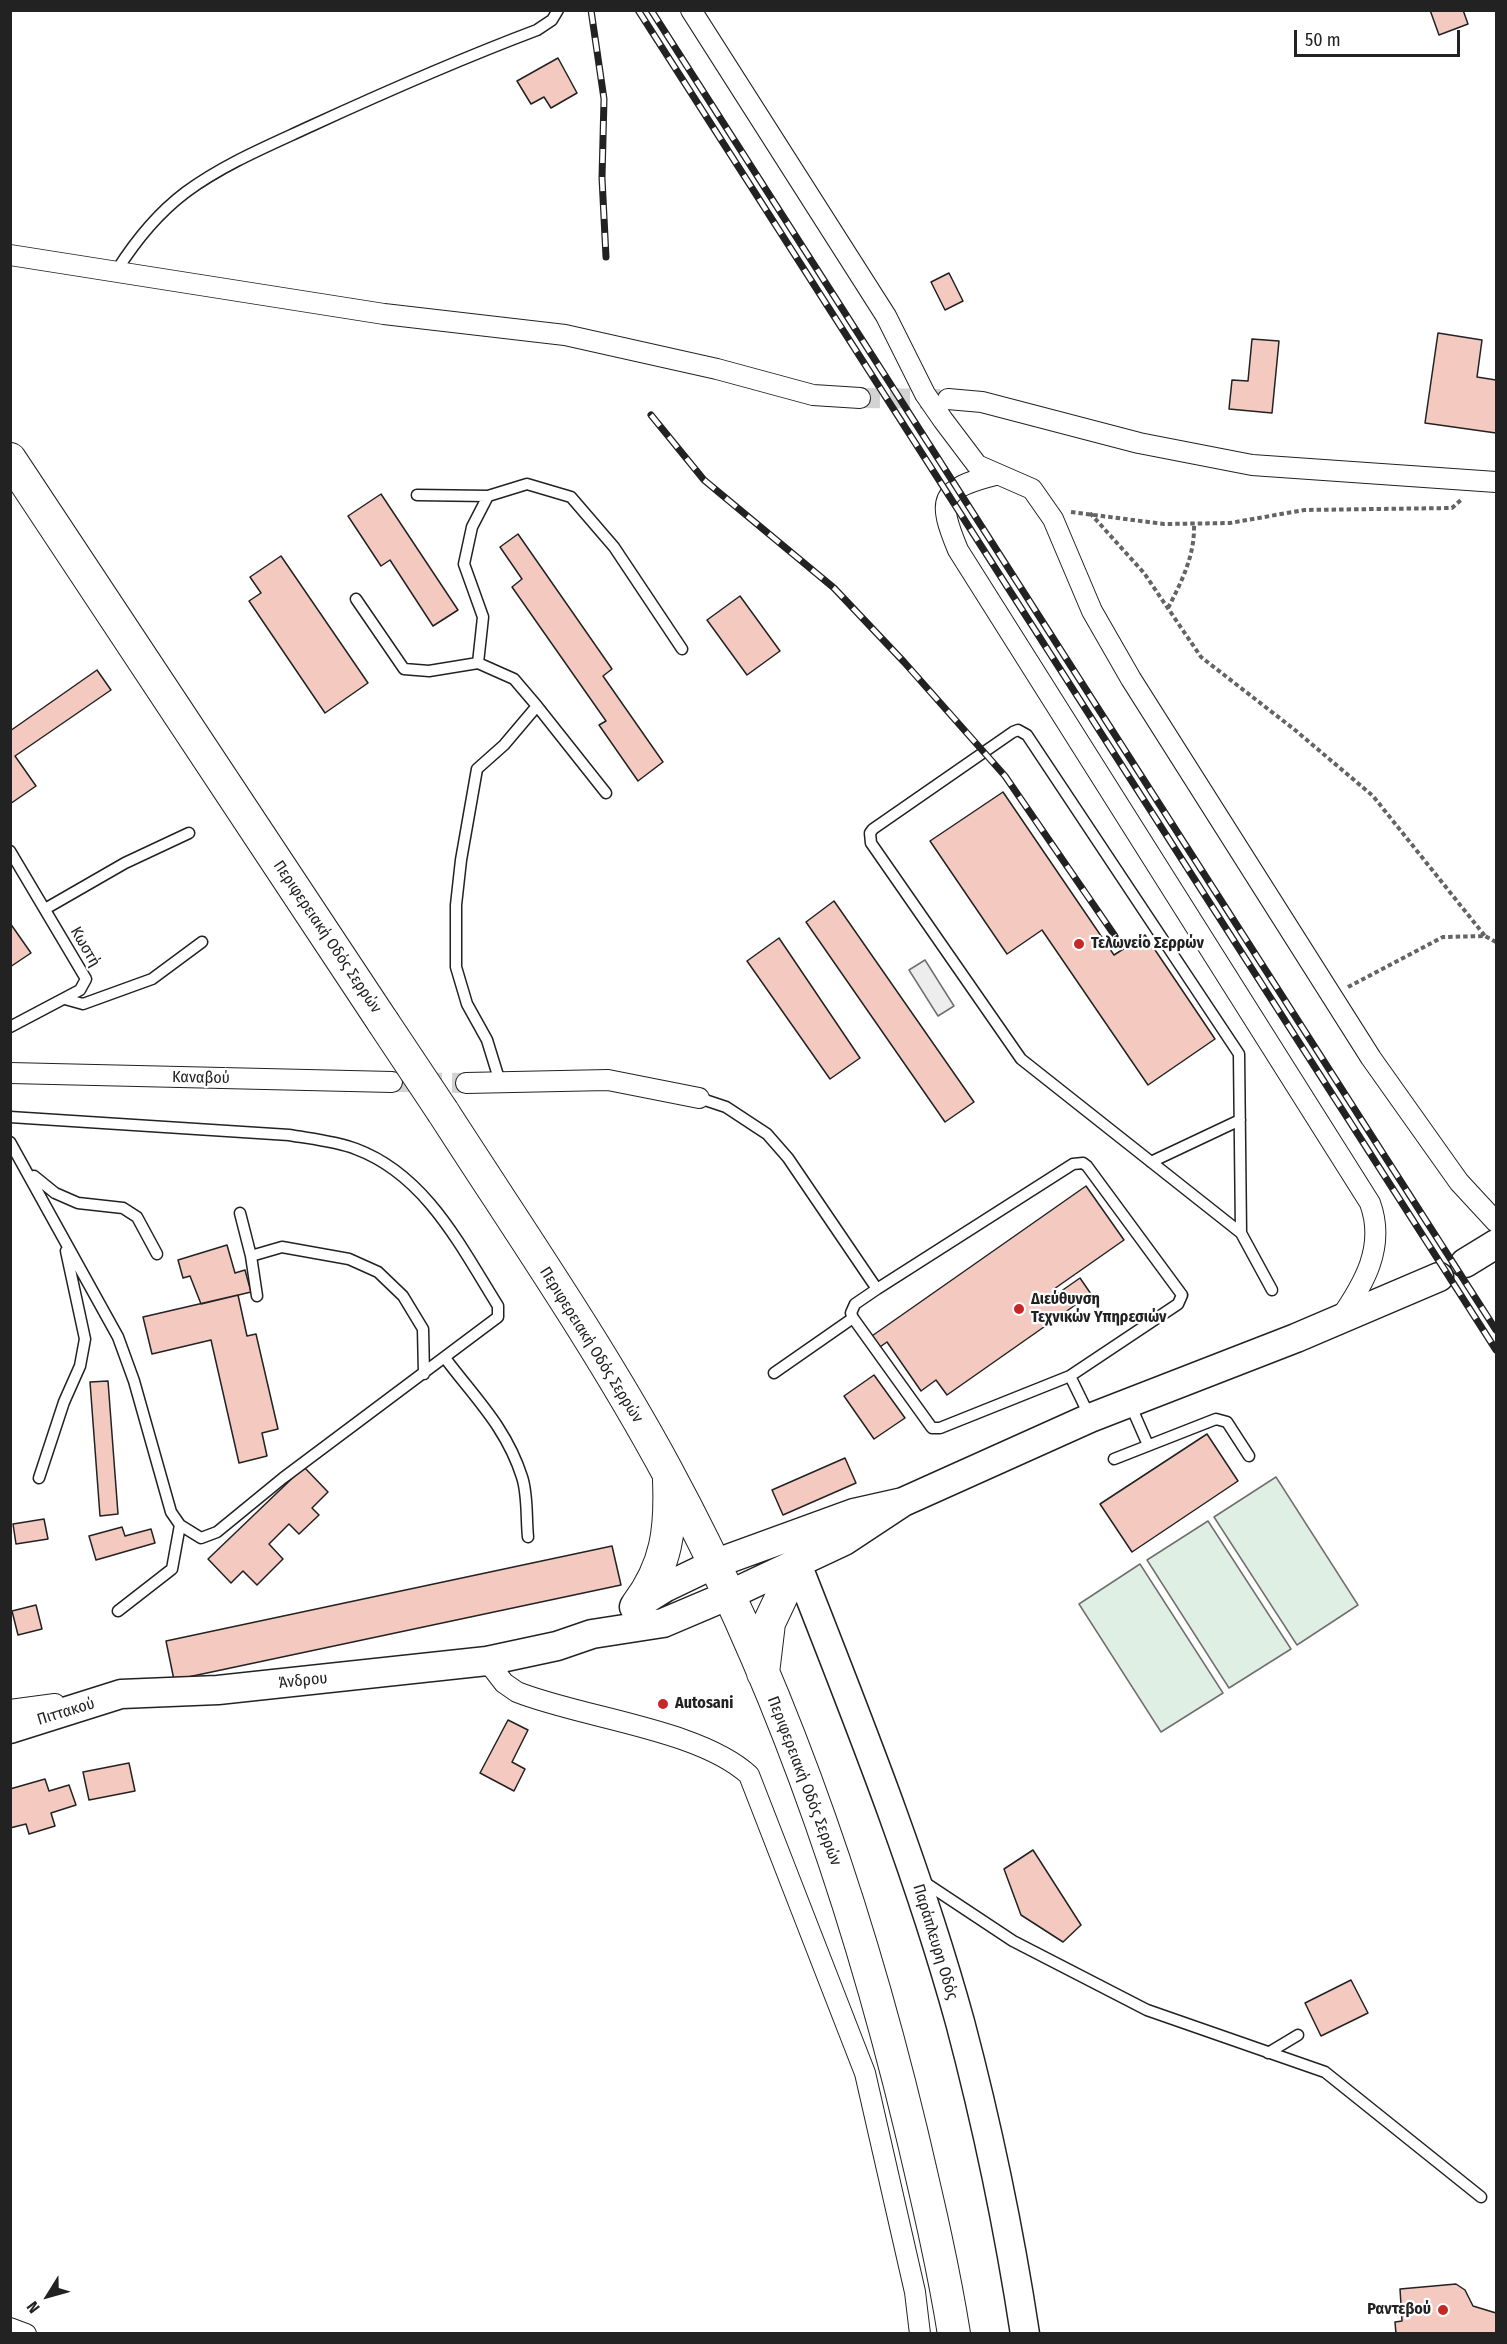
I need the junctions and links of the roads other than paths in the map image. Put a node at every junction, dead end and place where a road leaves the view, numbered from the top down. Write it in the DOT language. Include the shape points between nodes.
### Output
graph roads {
  1 [pos="558,10"];
  2 [pos="691,10"];
  3 [pos="10,255"];
  4 [pos="117,270"];
  5 [pos="860,398"];
  6 [pos="948,399"];
  7 [pos="10,459"];
  8 [pos="995,475"];
  9 [pos="1490,482"];
  10 [pos="417,495"];
  11 [pos="488,496"];
  12 [pos="356,599"];
  13 [pos="682,649"];
  14 [pos="478,663"];
  15 [pos="537,706"];
  16 [pos="606,793"];
  17 [pos="189,834"];
  18 [pos="10,851"];
  19 [pos="45,909"];
  20 [pos="202,942"];
  21 [pos="65,999"];
  22 [pos="10,1027"];
  23 [pos="10,1073"];
  24 [pos="392,1082"];
  25 [pos="500,1082"];
  26 [pos="466,1083"];
  27 [pos="699,1098"];
  28 [pos="10,1117"];
  29 [pos="1240,1120"];
  30 [pos="10,1142"];
  31 [pos="1151,1162"];
  32 [pos="29,1172"];
  33 [pos="240,1213"];
  34 [pos="1497,1222"];
  35 [pos="1241,1233"];
  36 [pos="64,1239"];
  37 [pos="1497,1244"];
  38 [pos="157,1254"];
  39 [pos="251,1256"];
  40 [pos="1466,1263"];
  41 [pos="1438,1277"];
  42 [pos="877,1289"];
  43 [pos="1272,1290"];
  44 [pos="257,1296"];
  45 [pos="853,1317"];
  46 [pos="1339,1320"];
  47 [pos="445,1358"];
  48 [pos="774,1373"];
  49 [pos="424,1374"];
  50 [pos="1070,1376"];
  51 [pos="1130,1403"];
  52 [pos="1090,1418"];
  53 [pos="1148,1445"];
  54 [pos="1249,1455"];
  55 [pos="1114,1459"];
  56 [pos="668,1473"];
  57 [pos="39,1478"];
  58 [pos="903,1502"];
  59 [pos="180,1525"];
  60 [pos="528,1537"];
  61 [pos="714,1564"];
  62 [pos="797,1564"];
  63 [pos="729,1595"];
  64 [pos="637,1605"];
  65 [pos="118,1611"];
  66 [pos="592,1635"];
  67 [pos="487,1660"];
  68 [pos="763,1674"];
  69 [pos="121,1694"];
  70 [pos="10,1710"];
  71 [pos="10,1729"];
  72 [pos="914,1875"];
  73 [pos="1298,2035"];
  74 [pos="1268,2053"];
  75 [pos="1481,2197"];
  76 [pos="10,2328"];
  77 [pos="26,2334"];
  78 [pos="920,2334"];
  79 [pos="954,2334"];
  80 [pos="1025,2334"];
  1 -- 4 [label="lane" via="552,20 537,30 397,86 256,151 206,179 164,210"];
  2 -- 8 [label="street" via="886,316 925,394 977,465"];
  3 -- 4 [label="street"];
  4 -- 5 [label="street" via="384,314 565,335 813,395"];
  6 -- 9 [label="street" via="982,402 1139,443 1252,465"];
  7 -- 56 [label="main road, Περιφερειακή Οδός Σερρών, bridge" via="443,1112 622,1392"];
  8 -- 34 [label="street" via="1032,489 1047,510 1065,542 1092,610 1131,679 1371,1058 1459,1182"];
  8 -- 46 [label="street" via="974,480 946,501 945,518 958,550 1370,1203 1377,1222 1372,1259"];
  10 -- 11 [label="lane"];
  11 -- 13 [label="lane" via="527,484 571,497 614,547"];
  11 -- 14 [label="lane" via="472,527 464,564 483,617"];
  12 -- 14 [label="lane" via="404,669 429,671"];
  14 -- 15 [label="lane" via="514,679"];
  15 -- 16 [label="lane"];
  15 -- 25 [label="lane" via="477,769 456,904 456,967"];
  17 -- 19 [label="lane" via="125,863"];
  18 -- 19 [label="lane, Κωστή"];
  19 -- 21 [label="lane, Κωστή" via="86,979 81,990"];
  20 -- 21 [label="lane" via="152,979 83,1004"];
  21 -- 22 [label="lane, Κωστή"];
  23 -- 24 [label="street, Καναβού"];
  25 -- 26 [label="street"];
  25 -- 27 [label="street" via="608,1080"];
  27 -- 42 [label="lane" via="726,1107 766,1134 788,1158"];
  28 -- 47 [label="lane" via="289,1135 338,1144 379,1160 435,1208 498,1306 498,1317"];
  29 -- 31 [label="lane"];
  29 -- 31 [label="lane" via="1239,1053 1027,735 1018,730 1013,732 873,829 869,838 1021,1059"];
  29 -- 35 [label="lane"];
  30 -- 32 [label="lane"];
  31 -- 35 [label="lane"];
  32 -- 36 [label="lane"];
  32 -- 38 [label="lane" via="56,1193 78,1203 123,1208 137,1217"];
  33 -- 39 [label="lane"];
  35 -- 43 [label="lane"];
  36 -- 57 [label="lane" via="85,1339 80,1366"];
  36 -- 59 [label="lane" via="118,1337 171,1512"];
  37 -- 40 [label="street"];
  39 -- 44 [label="lane"];
  39 -- 49 [label="lane" via="282,1247 349,1259 378,1272 403,1296 423,1329"];
  41 -- 46 [label="street"];
  42 -- 45 [label="lane" via="855,1304"];
  42 -- 50 [label="lane" via="1073,1164 1083,1163 1182,1295 1178,1304"];
  45 -- 48 [label="lane"];
  45 -- 50 [label="lane" via="928,1425 936,1429"];
  46 -- 51 [label="street"];
  47 -- 49 [label="lane"];
  47 -- 60 [label="lane" via="500,1429 523,1479"];
  49 -- 59 [label="lane" via="217,1532 201,1538"];
  50 -- 52 [label="lane"];
  51 -- 52 [label="street"];
  51 -- 53 [label="lane"];
  52 -- 58 [label="street"];
  53 -- 54 [label="lane" via="1216,1419 1227,1422"];
  53 -- 55 [label="lane"];
  56 -- 61 [label="main road, Περιφερειακή Οδός Σερρών"];
  56 -- 64 [label="main road" via="670,1505 663,1560 653,1584"];
  58 -- 61 [label="street" via="854,1513"];
  58 -- 62 [label="street" via="861,1531"];
  59 -- 65 [label="lane" via="172,1569"];
  61 -- 63 [label="main road, Περιφερειακή Οδός Σερρών"];
  61 -- 64 [label="street"];
  62 -- 63 [label="street"];
  62 -- 68 [label="main road" via="769,1623"];
  62 -- 72 [label="street, Παράπλευρη Οδός"];
  63 -- 66 [label="street" via="663,1623"];
  63 -- 68 [label="main road, Περιφερειακή Οδός Σερρών"];
  64 -- 66 [label="street"];
  66 -- 67 [label="street, Άνδρου"];
  67 -- 69 [label="street, Άνδρου" via="218,1690"];
  67 -- 78 [label="street" via="504,1683 517,1692 689,1743 728,1760 749,1775 865,2073 915,2292"];
  68 -- 79 [label="main road, Περιφερειακή Οδός Σερρών" via="823,1824 857,1926 908,2116"];
  69 -- 70 [label="street, Άνδρου"];
  69 -- 71 [label="street, Πιττακού"];
  72 -- 74 [label="lane" via="1012,1941 1146,2010"];
  72 -- 80 [label="street, Παράπλευρη Οδός" via="960,2022 1011,2243"];
  73 -- 74 [label="lane"];
  74 -- 75 [label="lane" via="1325,2072"];
  76 -- 77 [label="street"];
}
